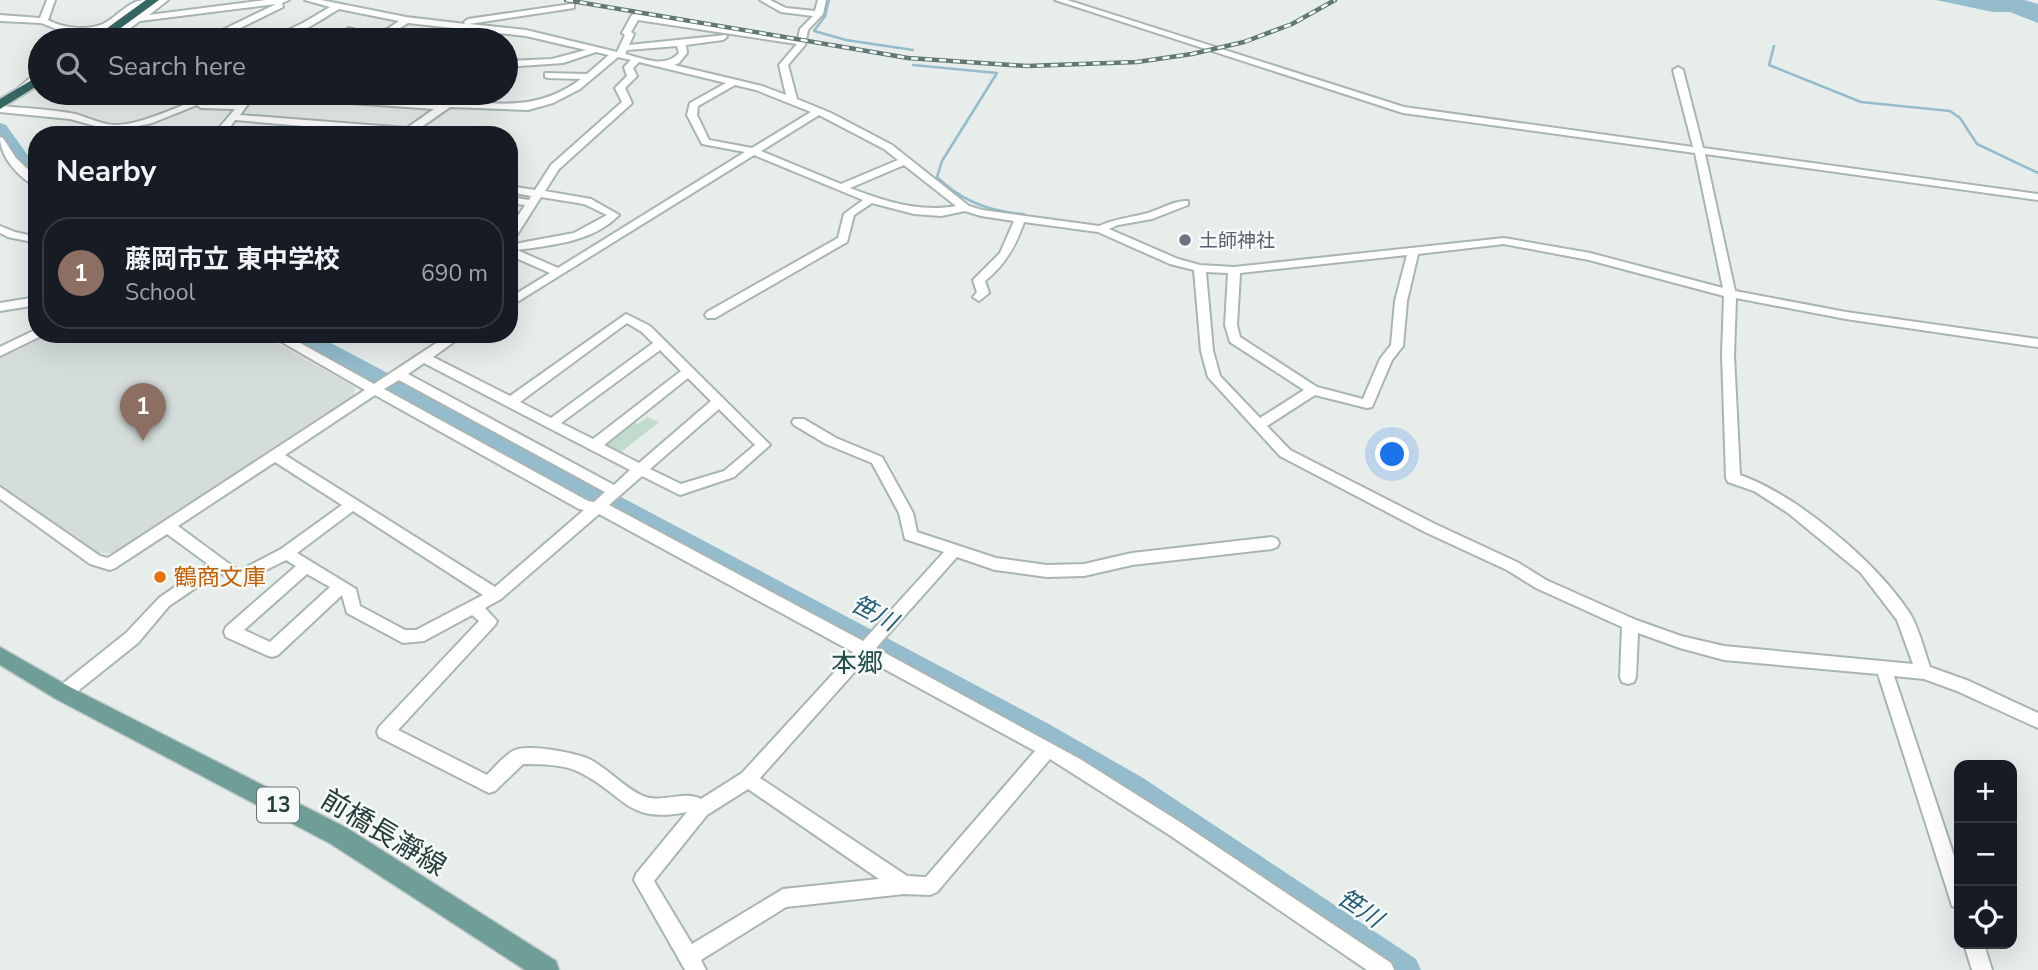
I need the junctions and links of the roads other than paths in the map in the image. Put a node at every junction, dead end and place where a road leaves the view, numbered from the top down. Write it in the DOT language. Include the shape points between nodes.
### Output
graph roads {
  1 [pos="51,0"];
  2 [pos="142,0"];
  3 [pos="153,0"];
  4 [pos="164,0"];
  5 [pos="208,0"];
  6 [pos="215,0"];
  7 [pos="287,0"];
  8 [pos="309,0"];
  9 [pos="764,0"];
  10 [pos="822,0"];
  11 [pos="1059,0"];
  12 [pos="337,6"];
  13 [pos="571,6"];
  14 [pos="541,10"];
  15 [pos="819,14"];
  16 [pos="0,18"];
  17 [pos="406,20"];
  18 [pos="43,21"];
  19 [pos="135,21"];
  20 [pos="456,25"];
  21 [pos="104,27"];
  22 [pos="61,28"];
  23 [pos="95,28"];
  24 [pos="114,28"];
  25 [pos="125,28"];
  26 [pos="151,28"];
  27 [pos="233,28"];
  28 [pos="297,28"];
  29 [pos="391,28"];
  30 [pos="486,28"];
  31 [pos="512,28"];
  32 [pos="518,33"];
  33 [pos="741,35"];
  34 [pos="801,42"];
  35 [pos="681,43"];
  36 [pos="595,49"];
  37 [pos="620,52"];
  38 [pos="638,59"];
  39 [pos="518,63"];
  40 [pos="664,66"];
  41 [pos="1678,70"];
  42 [pos="548,75"];
  43 [pos="587,77"];
  44 [pos="734,82"];
  45 [pos="28,83"];
  46 [pos="28,88"];
  47 [pos="792,100"];
  48 [pos="4,104"];
  49 [pos="189,105"];
  50 [pos="218,105"];
  51 [pos="342,105"];
  52 [pos="410,105"];
  53 [pos="445,105"];
  54 [pos="474,105"];
  55 [pos="243,106"];
  56 [pos="441,107"];
  57 [pos="338,108"];
  58 [pos="818,111"];
  59 [pos="330,116"];
  60 [pos="233,117"];
  61 [pos="321,124"];
  62 [pos="107,126"];
  63 [pos="124,126"];
  64 [pos="226,126"];
  65 [pos="340,126"];
  66 [pos="415,126"];
  67 [pos="0,140"];
  68 [pos="752,150"];
  69 [pos="1699,150"];
  70 [pos="905,161"];
  71 [pos="28,175"];
  72 [pos="843,187"];
  73 [pos="518,192"];
  74 [pos="2038,197"];
  75 [pos="535,198"];
  76 [pos="518,199"];
  77 [pos="871,199"];
  78 [pos="1184,203"];
  79 [pos="965,208"];
  80 [pos="1020,219"];
  81 [pos="518,225"];
  82 [pos="0,229"];
  83 [pos="1100,229"];
  84 [pos="28,238"];
  85 [pos="518,248"];
  86 [pos="1414,249"];
  87 [pos="518,254"];
  88 [pos="1200,268"];
  89 [pos="1234,270"];
  90 [pos="558,272"];
  91 [pos="1730,293"];
  92 [pos="518,297"];
  93 [pos="979,297"];
  94 [pos="28,302"];
  95 [pos="0,307"];
  96 [pos="711,315"];
  97 [pos="28,338"];
  98 [pos="292,343"];
  99 [pos="445,343"];
  100 [pos="2038,343"];
  101 [pos="660,344"];
  102 [pos="0,352"];
  103 [pos="423,357"];
  104 [pos="689,371"];
  105 [pos="396,375"];
  106 [pos="378,387"];
  107 [pos="1313,390"];
  108 [pos="510,402"];
  109 [pos="718,402"];
  110 [pos="799,422"];
  111 [pos="551,424"];
  112 [pos="1259,425"];
  113 [pos="595,445"];
  114 [pos="275,455"];
  115 [pos="639,468"];
  116 [pos="0,492"];
  117 [pos="606,498"];
  118 [pos="352,505"];
  119 [pos="167,526"];
  120 [pos="1272,543"];
  121 [pos="954,551"];
  122 [pos="286,554"];
  123 [pos="219,564"];
  124 [pos="306,566"];
  125 [pos="340,586"];
  126 [pos="496,595"];
  127 [pos="472,606"];
  128 [pos="1630,624"];
  129 [pos="868,646"];
  130 [pos="0,655"];
  131 [pos="1884,669"];
  132 [pos="1924,672"];
  133 [pos="1628,677"];
  134 [pos="63,693"];
  135 [pos="2038,721"];
  136 [pos="1047,750"];
  137 [pos="748,779"];
  138 [pos="701,809"];
  139 [pos="904,885"];
  140 [pos="1955,886"];
  141 [pos="1976,949"];
  142 [pos="693,963"];
  143 [pos="1364,964"];
  144 [pos="547,970"];
  145 [pos="1384,970"];
  146 [pos="1982,970"];
  1 -- 18 [label="street"];
  2 -- 21 [label="street"];
  3 -- 24 [label="highway"];
  4 -- 19 [label="street"];
  5 -- 6 [label="street"];
  7 -- 19 [label="street"];
  7 -- 27 [label="street"];
  8 -- 12 [label="street"];
  9 -- 15 [label="street" via="784,10"];
  10 -- 15 [label="street"];
  11 -- 69 [label="street" via="1403,110"];
  12 -- 17 [label="street"];
  12 -- 28 [label="street"];
  13 -- 14 [label="street"];
  14 -- 20 [label="street"];
  14 -- 31 [label="street" via="550,16"];
  15 -- 34 [label="street" via="804,29"];
  16 -- 18 [label="street"];
  17 -- 20 [label="street"];
  17 -- 29 [label="street"];
  18 -- 22 [label="street"];
  19 -- 25 [label="street"];
  19 -- 26 [label="street"];
  20 -- 30 [label="street"];
  21 -- 23 [label="street"];
  32 -- 36 [label="street"];
  33 -- 34 [label="street"];
  33 -- 35 [label="street"];
  33 -- 37 [label="street" via="635,17"];
  34 -- 47 [label="street" via="783,65"];
  35 -- 37 [label="street"];
  35 -- 40 [label="street" via="683,53"];
  36 -- 37 [label="street"];
  36 -- 39 [label="street" via="557,60"];
  37 -- 38 [label="street"];
  37 -- 43 [label="street"];
  38 -- 40 [label="street"];
  38 -- 75 [label="street" via="628,67 632,76 620,88 628,103 555,167"];
  40 -- 44 [label="street"];
  41 -- 69 [label="street"];
  42 -- 43 [label="street"];
  43 -- 54 [label="street" via="548,102 528,107"];
  44 -- 47 [label="street"];
  44 -- 68 [label="street" via="694,104 692,115 705,142"];
  45 -- 48 [label="street"];
  46 -- 48 [label="highway"];
  47 -- 58 [label="street"];
  48 -- 62 [label="street"];
  49 -- 63 [label="street"];
  50 -- 55 [label="street"];
  51 -- 57 [label="street"];
  52 -- 56 [label="street"];
  53 -- 56 [label="street"];
  55 -- 60 [label="street"];
  56 -- 66 [label="street"];
  58 -- 68 [label="street"];
  58 -- 70 [label="street" via="888,147"];
  59 -- 61 [label="street"];
  60 -- 61 [label="street"];
  60 -- 64 [label="street"];
  61 -- 65 [label="street"];
  67 -- 71 [label="street"];
  68 -- 72 [label="street"];
  68 -- 90 [label="street"];
  69 -- 74 [label="street"];
  69 -- 91 [label="street"];
  70 -- 72 [label="street"];
  70 -- 79 [label="street"];
  72 -- 77 [label="street"];
  73 -- 75 [label="street"];
  75 -- 76 [label="street"];
  75 -- 81 [label="street"];
  75 -- 85 [label="street" via="587,201 614,215 590,233"];
  77 -- 79 [label="street" via="909,210"];
  77 -- 96 [label="street" via="849,214 843,240"];
  78 -- 83 [label="street"];
  79 -- 80 [label="street"];
  80 -- 83 [label="street"];
  80 -- 93 [label="street" via="998,267 979,280 983,293"];
  82 -- 84 [label="street"];
  83 -- 88 [label="street" via="1174,262"];
  86 -- 89 [label="street"];
  86 -- 91 [label="street" via="1504,241 1535,244"];
  86 -- 107 [label="street" via="1401,301 1397,346 1386,359 1367,404"];
  87 -- 90 [label="street"];
  88 -- 89 [label="street"];
  88 -- 112 [label="street" via="1207,351 1214,377"];
  89 -- 107 [label="street" via="1234,339"];
  90 -- 92 [label="street"];
  91 -- 100 [label="street" via="1829,314"];
  91 -- 132 [label="street" via="1733,478 1759,486 1793,509 1866,569 1903,617"];
  94 -- 95 [label="street"];
  97 -- 102 [label="street"];
  98 -- 106 [label="street"];
  99 -- 103 [label="street"];
  101 -- 104 [label="street"];
  101 -- 108 [label="street" via="626,318"];
  101 -- 111 [label="street"];
  103 -- 105 [label="street"];
  103 -- 108 [label="street"];
  104 -- 109 [label="street"];
  104 -- 113 [label="street"];
  105 -- 106 [label="street"];
  105 -- 117 [label="street"];
  106 -- 114 [label="street"];
  106 -- 117 [label="street" via="584,505"];
  107 -- 112 [label="street"];
  108 -- 111 [label="street"];
  109 -- 115 [label="street"];
  109 -- 115 [label="street" via="763,445 729,474 680,490"];
  110 -- 121 [label="street" via="877,460 906,513 910,535"];
  111 -- 113 [label="street"];
  112 -- 128 [label="street" via="1285,453 1541,584"];
  113 -- 115 [label="street"];
  114 -- 118 [label="street"];
  114 -- 119 [label="street"];
  115 -- 117 [label="street"];
  116 -- 119 [label="street" via="95,560 110,564"];
  117 -- 126 [label="street"];
  117 -- 129 [label="street"];
  118 -- 122 [label="street"];
  118 -- 126 [label="street"];
  119 -- 123 [label="street"];
  120 -- 121 [label="street" via="1047,572 995,564"];
  121 -- 129 [label="street"];
  122 -- 123 [label="street" via="238,578"];
  122 -- 124 [label="street"];
  123 -- 134 [label="street" via="164,603 132,638"];
  124 -- 125 [label="street"];
  124 -- 125 [label="street" via="232,632 272,650"];
  125 -- 127 [label="street" via="351,593 352,609 403,637 418,636"];
  126 -- 127 [label="street"];
  127 -- 138 [label="street" via="489,621 385,732 489,785 519,756 542,757 584,765 641,805 692,803"];
  128 -- 131 [label="street" via="1724,653"];
  128 -- 133 [label="street"];
  129 -- 136 [label="street"];
  129 -- 137 [label="street"];
  130 -- 134 [label="main road, 前橋長瀞線 / 13"];
  131 -- 132 [label="street"];
  131 -- 140 [label="street"];
  132 -- 135 [label="street"];
  134 -- 144 [label="main road, 前橋長瀞線 / 13" via="339,836"];
  136 -- 139 [label="street" via="930,886"];
  136 -- 143 [label="street" via="1177,830"];
  137 -- 138 [label="street"];
  137 -- 139 [label="street"];
  138 -- 142 [label="street" via="643,880"];
  139 -- 142 [label="street" via="783,898"];
  141 -- 146 [label="street"];
  143 -- 145 [label="street"];
}
